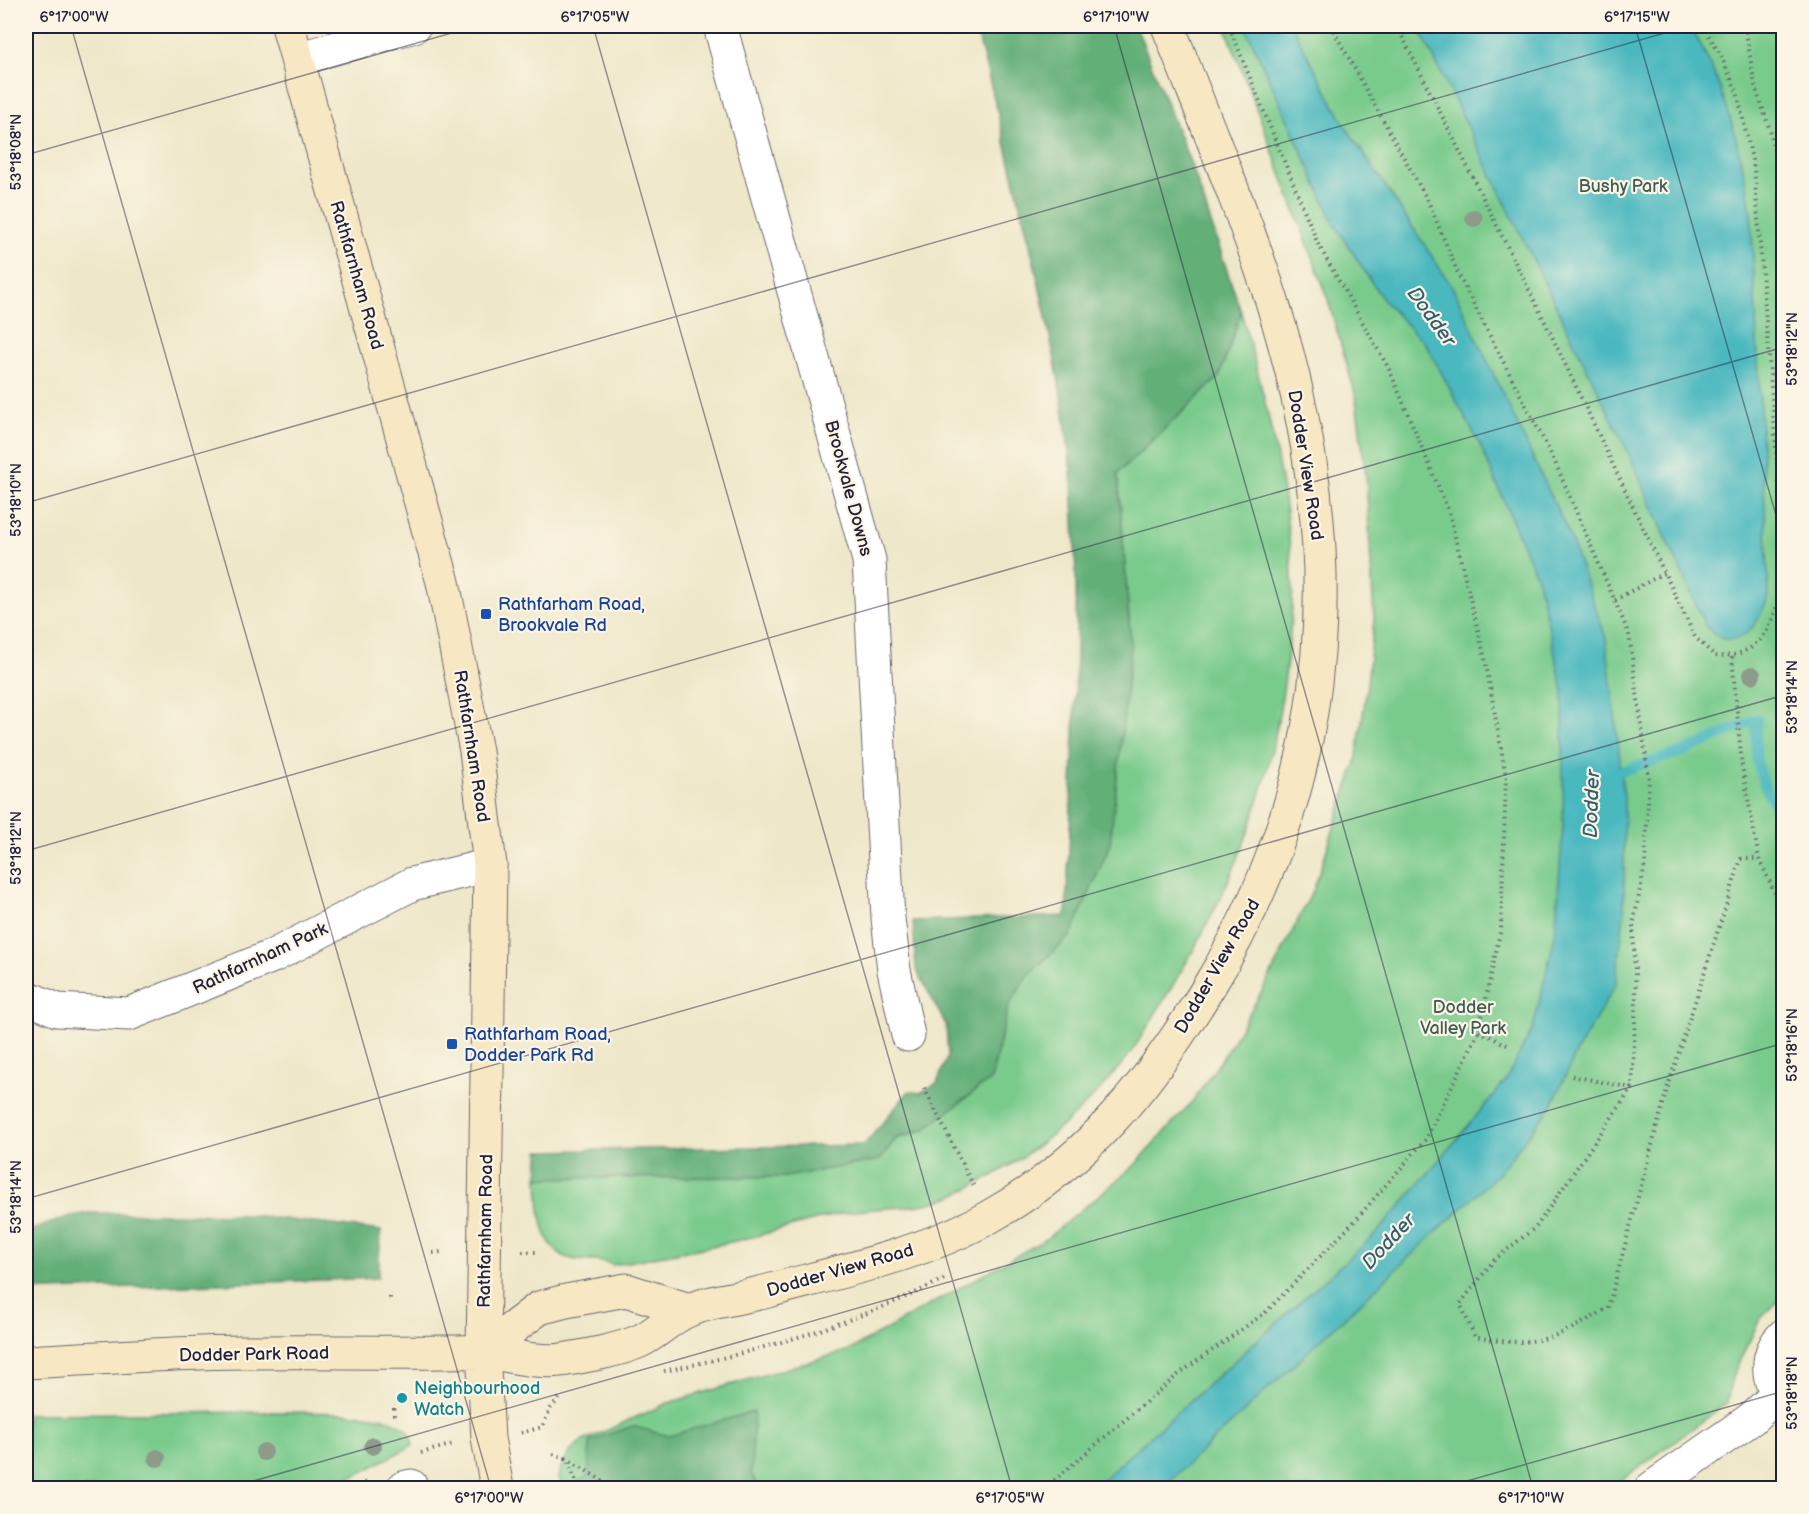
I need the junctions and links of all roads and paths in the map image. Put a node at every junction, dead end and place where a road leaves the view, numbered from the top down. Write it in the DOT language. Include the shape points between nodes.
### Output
graph roads {
  1 [pos="288,26"];
  2 [pos="414,26"];
  3 [pos="720,26"];
  4 [pos="1168,26"];
  5 [pos="1229,26"];
  6 [pos="1331,26"];
  7 [pos="1397,26"];
  8 [pos="1703,26"];
  9 [pos="1745,26"];
  10 [pos="297,59"];
  11 [pos="1784,230"];
  12 [pos="1784,422"];
  13 [pos="1776,452"];
  14 [pos="1664,573"];
  15 [pos="1615,600"];
  16 [pos="1732,657"];
  17 [pos="1759,859"];
  18 [pos="490,865"];
  19 [pos="1784,912"];
  20 [pos="26,997"];
  21 [pos="1479,1031"];
  22 [pos="908,1035"];
  23 [pos="1511,1047"];
  24 [pos="1572,1076"];
  25 [pos="924,1088"];
  26 [pos="1632,1088"];
  27 [pos="977,1193"];
  28 [pos="441,1252"];
  29 [pos="522,1252"];
  30 [pos="540,1252"];
  31 [pos="433,1253"];
  32 [pos="950,1276"];
  33 [pos="390,1296"];
  34 [pos="390,1302"];
  35 [pos="689,1310"];
  36 [pos="1784,1335"];
  37 [pos="483,1352"];
  38 [pos="26,1362"];
  39 [pos="661,1371"];
  40 [pos="569,1392"];
  41 [pos="1780,1398"];
  42 [pos="394,1408"];
  43 [pos="394,1416"];
  44 [pos="535,1430"];
  45 [pos="553,1454"];
  46 [pos="566,1458"];
  47 [pos="497,1488"];
  48 [pos="579,1488"];
  49 [pos="614,1488"];
  50 [pos="1045,1488"];
  51 [pos="1652,1488"];
  1 -- 10 [label="main road, Rathfarnham Road"];
  2 -- 10 [label="street"];
  3 -- 22 [label="street, Brookvale Downs" via="869,560 888,918"];
  4 -- 35 [label="main road, Dodder View Road" via="1272,301 1306,439 1314,489 1320,542 1320,649 1305,748 1276,848 1236,940 1185,1025 1118,1115 1063,1167 990,1217 953,1235 776,1289"];
  5 -- 21 [label="path" via="1318,244 1389,369 1449,512 1485,659 1506,776 1501,928"];
  6 -- 15 [label="path" via="1429,203 1460,278 1554,460"];
  7 -- 14 [label="path"];
  8 -- 13 [label="path" via="1737,92 1754,168"];
  9 -- 11 [label="path" via="1755,86 1771,133"];
  10 -- 18 [label="main road, Rathfarnham Road" via="443,582 476,751"];
  12 -- 13 [label="path"];
  13 -- 16 [label="path" via="1783,538 1781,593 1771,626 1749,651"];
  14 -- 15 [label="path"];
  14 -- 16 [label="path" via="1695,637 1715,656"];
  15 -- 26 [label="path" via="1629,634 1649,780 1645,865 1633,925 1636,1000"];
  16 -- 17 [label="path" via="1740,745"];
  17 -- 19 [label="path"];
  17 -- 26 [label="path" via="1741,859 1668,1086 1608,1308 1577,1327 1538,1342 1505,1343 1475,1337 1460,1304 1494,1260 1536,1227"];
  18 -- 20 [label="street, Rathfarnham Park" via="412,884 273,956 129,1014 57,1010"];
  18 -- 37 [label="main road, Rathfarnham Road"];
  21 -- 23 [label="path"];
  21 -- 50 [label="path" via="1426,1139 1353,1223 1264,1313 1180,1372"];
  24 -- 26 [label="path"];
  25 -- 27 [label="path"];
  28 -- 31 [label="path"];
  29 -- 30 [label="path"];
  32 -- 39 [label="path" via="829,1328 770,1347"];
  33 -- 34 [label="path"];
  35 -- 37 [label="main road, Dodder View Road" via="638,1342 578,1357 552,1362"];
  35 -- 37 [label="main road" via="626,1290 566,1301 539,1308"];
  36 -- 41 [label="street" via="1772,1353 1769,1367 1770,1381"];
  37 -- 38 [label="main road, Dodder Park Road" via="203,1353"];
  37 -- 47 [label="main road, Rathfarnham Road" via="488,1438"];
  40 -- 44 [label="path" via="551,1408 542,1427"];
  41 -- 51 [label="street"];
  42 -- 43 [label="path"];
  45 -- 46 [label="path"];
  46 -- 48 [label="path"];
  46 -- 49 [label="path"];
}
